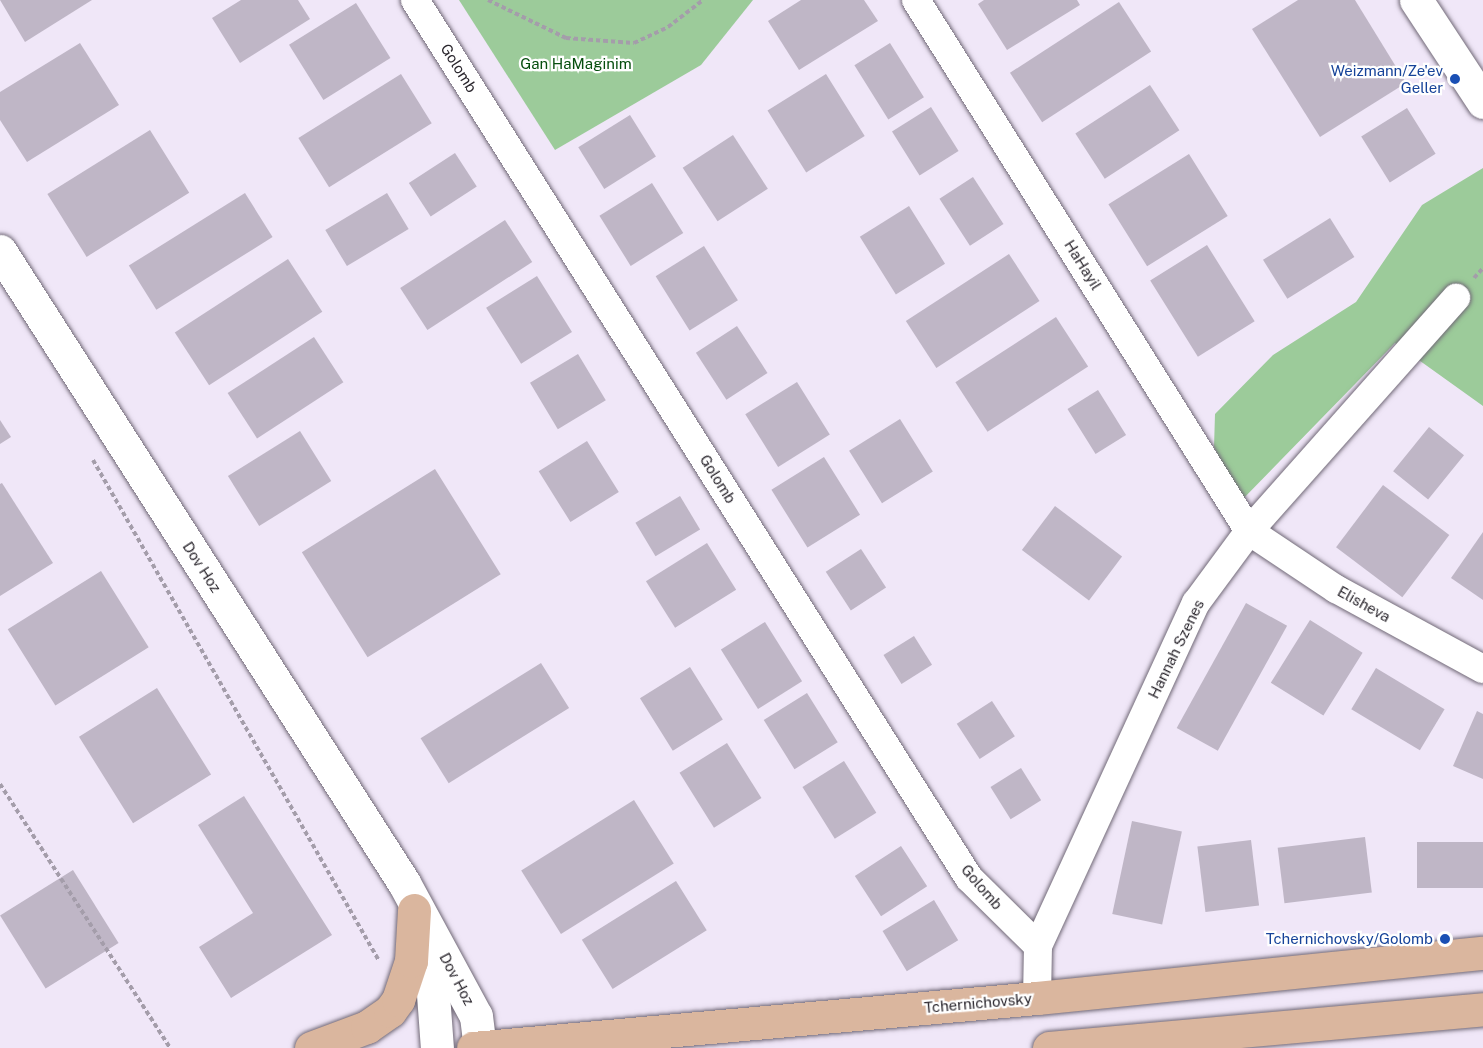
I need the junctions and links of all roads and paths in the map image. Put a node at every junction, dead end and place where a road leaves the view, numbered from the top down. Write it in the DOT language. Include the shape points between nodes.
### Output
graph roads {
  1 [pos="415,0"];
  2 [pos="488,0"];
  3 [pos="703,0"];
  4 [pos="916,0"];
  5 [pos="1416,0"];
  6 [pos="1483,102"];
  7 [pos="0,251"];
  8 [pos="1456,298"];
  9 [pos="88,452"];
  10 [pos="1249,531"];
  11 [pos="1483,669"];
  12 [pos="0,784"];
  13 [pos="409,896"];
  14 [pos="1038,946"];
  15 [pos="1483,953"];
  16 [pos="1037,998"];
  17 [pos="398,1000"];
  18 [pos="1483,1009"];
  19 [pos="170,1048"];
  20 [pos="311,1048"];
  21 [pos="437,1048"];
  22 [pos="473,1048"];
  23 [pos="480,1048"];
  24 [pos="1050,1048"];
  1 -- 14 [label="street, Golomb" via="969,878"];
  2 -- 3 [label="path" via="566,38 634,43 668,27"];
  4 -- 10 [label="street, HaHayil"];
  5 -- 6 [label="street"];
  7 -- 13 [label="street, Dov Hoz"];
  8 -- 10 [label="street, Hannah Szenes"];
  9 -- 17 [label="path" via="365,933"];
  10 -- 11 [label="street, Elisheva" via="1336,589"];
  10 -- 14 [label="street, Hannah Szenes" via="1196,603"];
  12 -- 19 [label="path"];
  13 -- 17 [label="main road" via="411,961"];
  13 -- 21 [label="street, Dov Hoz" via="431,967"];
  13 -- 23 [label="street, Dov Hoz" via="476,1016"];
  14 -- 16 [label="street, Hannah Szenes"];
  15 -- 16 [label="main road, Tchernichovsky"];
  16 -- 23 [label="main road, Tchernichovsky"];
  17 -- 20 [label="main road" via="390,1011 367,1027"];
  18 -- 24 [label="main road"];
  22 -- 23 [label="main road, Tchernichovsky"];
}
